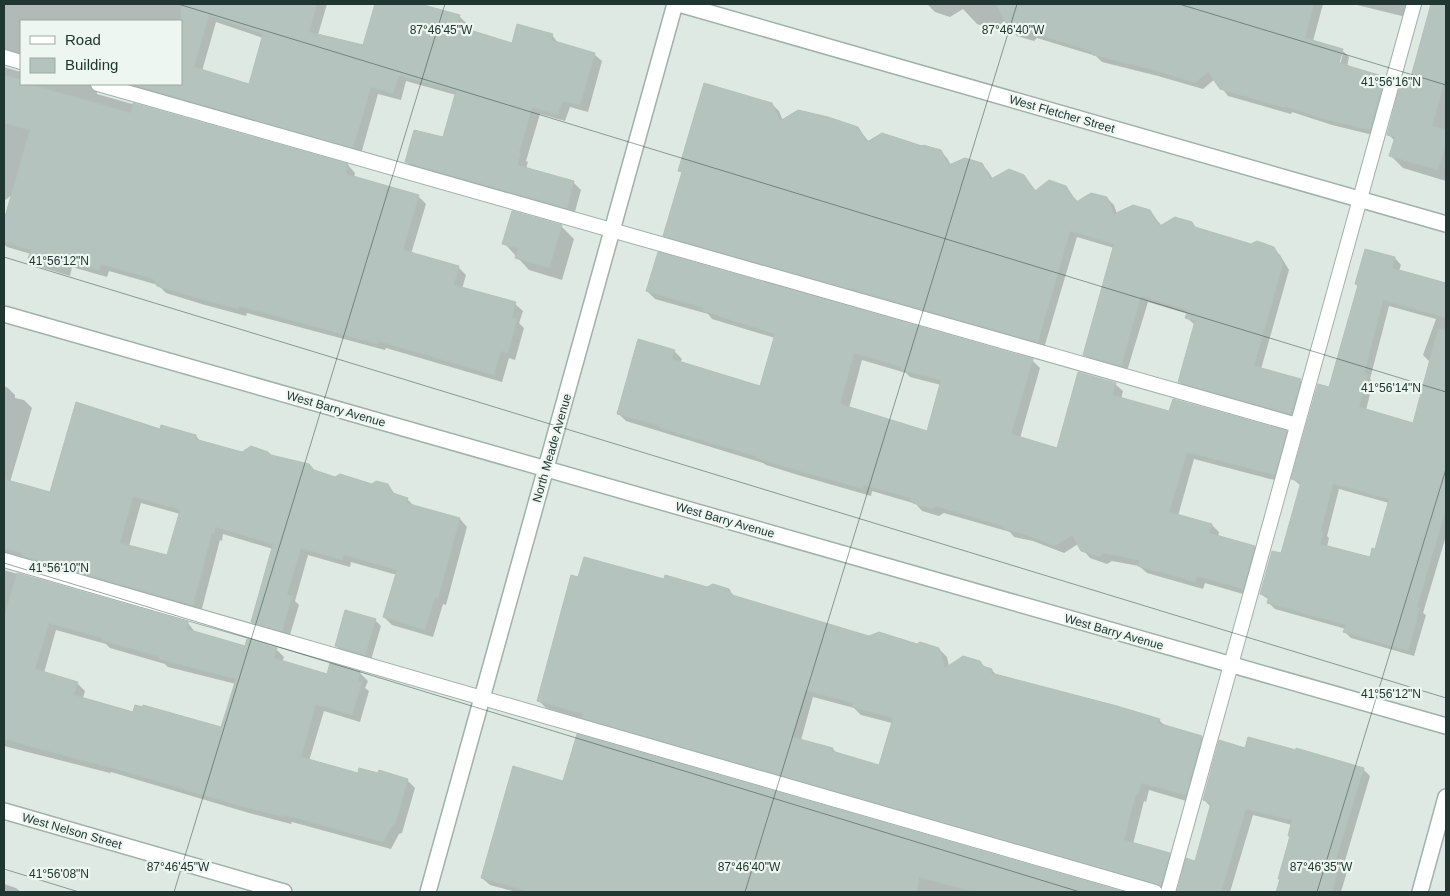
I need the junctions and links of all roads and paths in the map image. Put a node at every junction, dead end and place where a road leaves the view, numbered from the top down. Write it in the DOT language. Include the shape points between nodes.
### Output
graph roads {
  1 [pos="677,4"];
  2 [pos="1414,4"];
  3 [pos="4,57"];
  4 [pos="20,62"];
  5 [pos="102,85"];
  6 [pos="1360,199"];
  7 [pos="1446,224"];
  8 [pos="612,230"];
  9 [pos="4,314"];
  10 [pos="1297,426"];
  11 [pos="546,469"];
  12 [pos="4,560"];
  13 [pos="1231,665"];
  14 [pos="482,697"];
  15 [pos="1446,726"];
  16 [pos="1446,798"];
  17 [pos="4,811"];
  18 [pos="284,892"];
  19 [pos="428,892"];
  20 [pos="1155,892"];
  21 [pos="1168,892"];
  22 [pos="1420,892"];
  1 -- 6 [label="street, West Fletcher Street"];
  1 -- 8 [label="street, North Meade Avenue"];
  2 -- 6 [label="lane"];
  3 -- 4 [label="lane"];
  5 -- 8 [label="lane"];
  6 -- 7 [label="street, West Fletcher Street"];
  6 -- 10 [label="lane"];
  8 -- 10 [label="lane"];
  8 -- 11 [label="street, North Meade Avenue"];
  9 -- 11 [label="street, West Barry Avenue"];
  10 -- 13 [label="lane"];
  11 -- 13 [label="street, West Barry Avenue"];
  11 -- 14 [label="street, North Meade Avenue"];
  12 -- 14 [label="lane"];
  13 -- 15 [label="street, West Barry Avenue"];
  13 -- 21 [label="lane"];
  14 -- 19 [label="street, North Meade Avenue"];
  14 -- 20 [label="lane"];
  16 -- 22 [label="street"];
  17 -- 18 [label="street, West Nelson Street"];
}
